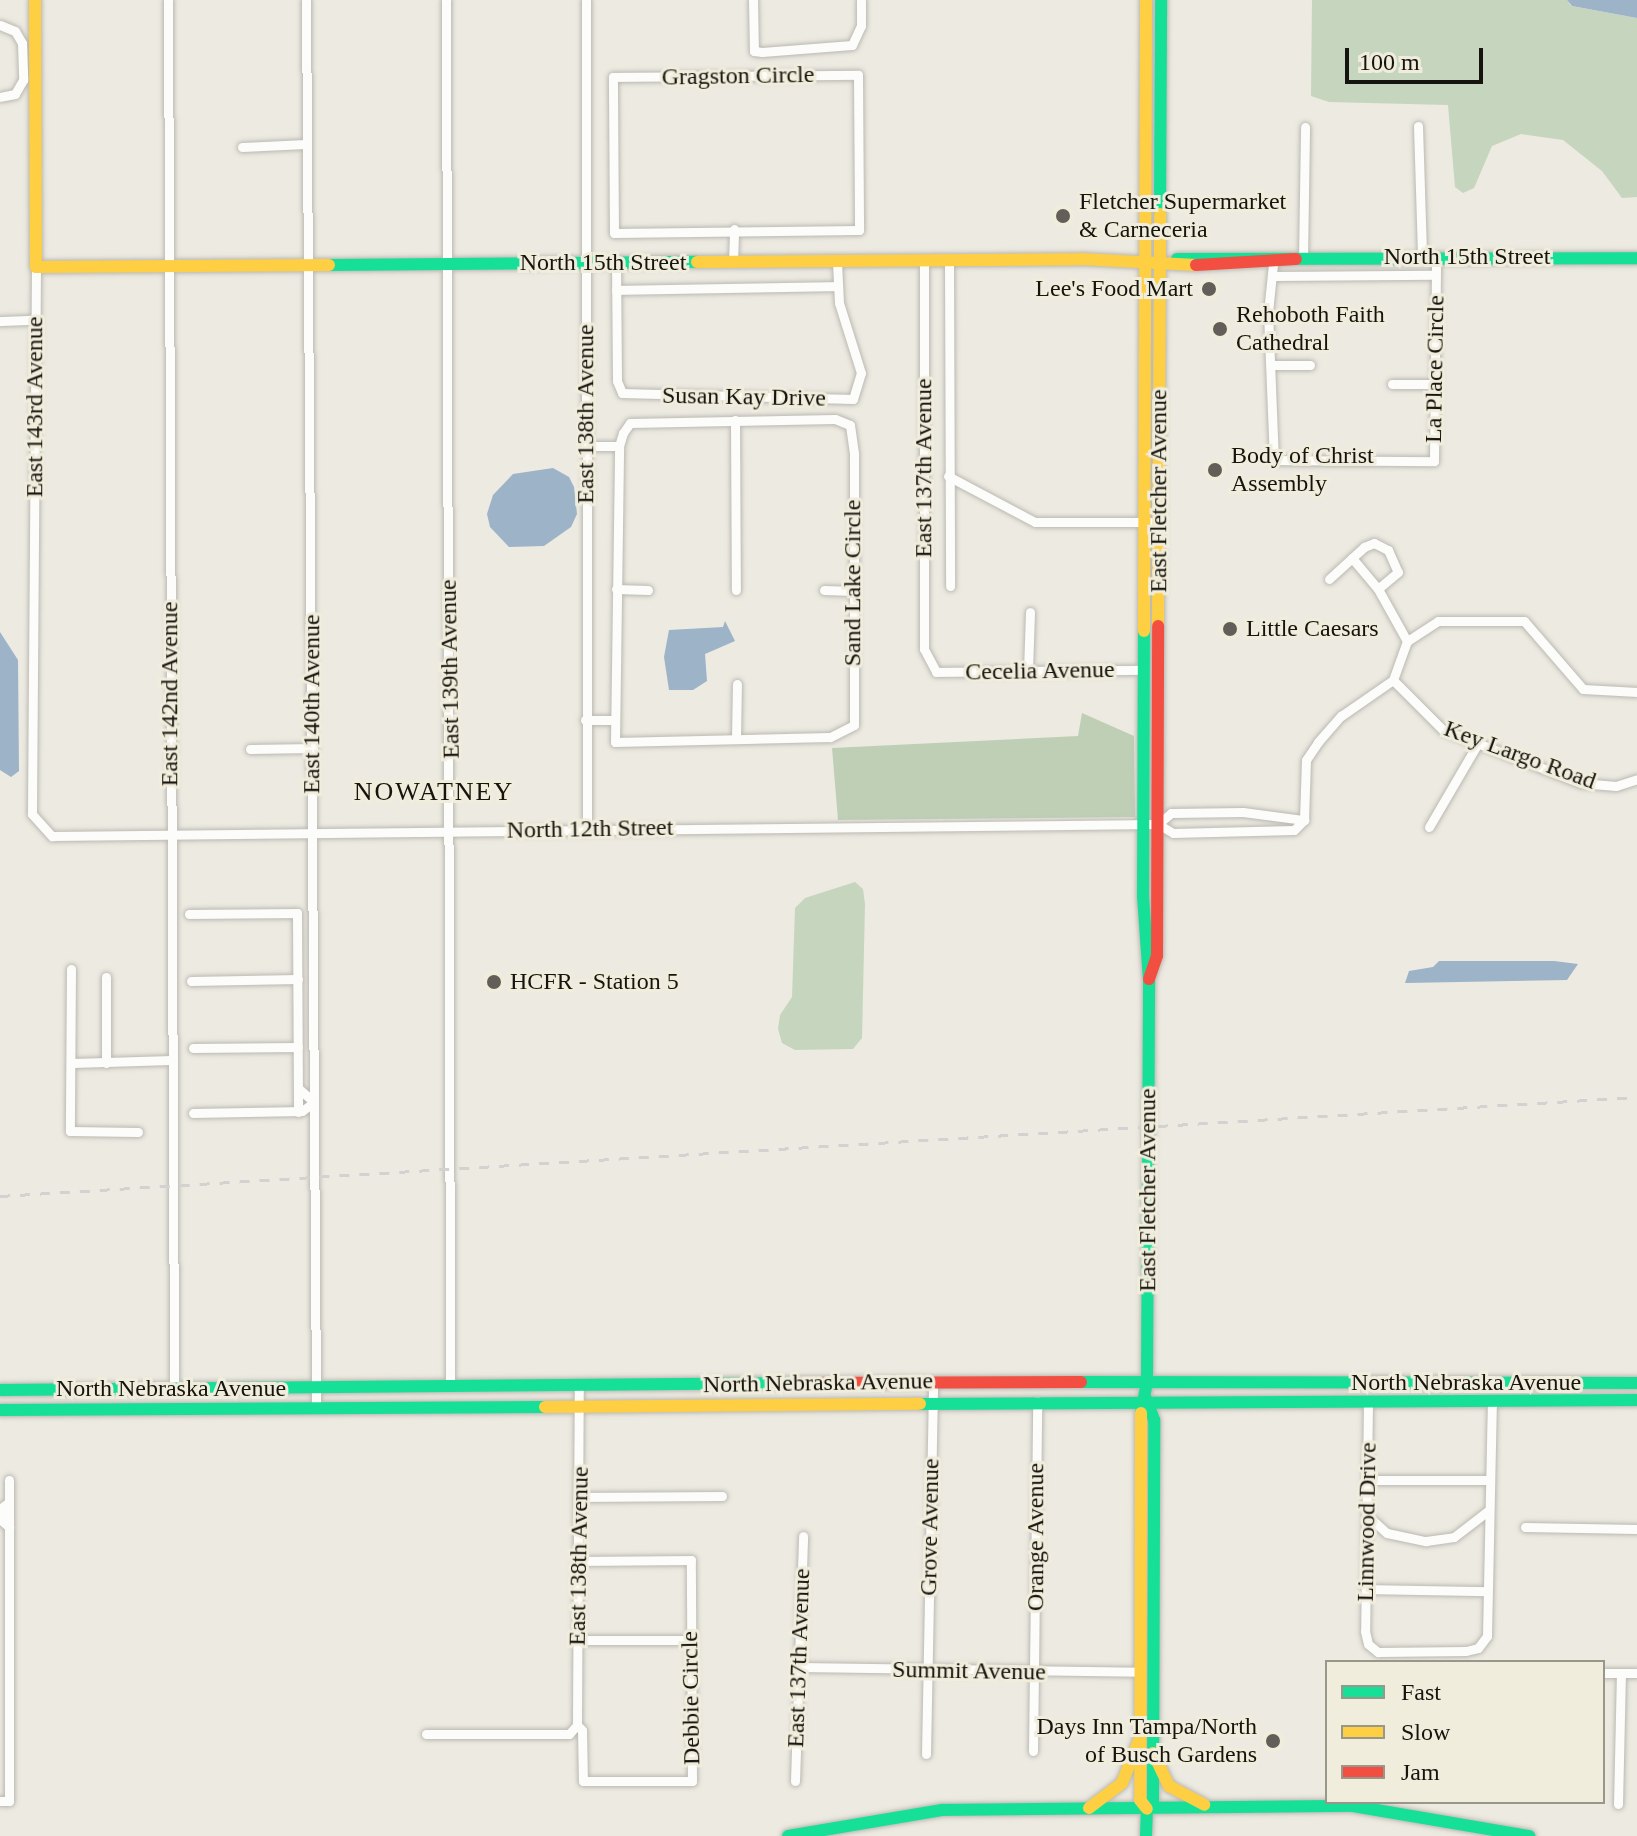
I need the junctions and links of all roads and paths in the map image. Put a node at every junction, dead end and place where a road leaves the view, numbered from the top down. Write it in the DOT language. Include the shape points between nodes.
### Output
graph roads {
  1 [pos="35,0"];
  2 [pos="168,0"];
  3 [pos="306,0"];
  4 [pos="446,0"];
  5 [pos="586,0"];
  6 [pos="753,0"];
  7 [pos="861,0"];
  8 [pos="1146,0"];
  9 [pos="1161,0"];
  10 [pos="0,25"];
  11 [pos="1146,69"];
  12 [pos="1160,69"];
  13 [pos="0,97"];
  14 [pos="1418,126"];
  15 [pos="1305,127"];
  16 [pos="306,144"];
  17 [pos="242,147"];
  18 [pos="734,229"];
  19 [pos="1422,256"];
  20 [pos="1436,256"];
  21 [pos="1637,258"];
  22 [pos="1300,259"];
  23 [pos="1145,260"];
  24 [pos="1165,260"];
  25 [pos="924,261"];
  26 [pos="949,261"];
  27 [pos="733,262"];
  28 [pos="837,262"];
  29 [pos="587,263"];
  30 [pos="616,263"];
  31 [pos="447,264"];
  32 [pos="309,265"];
  33 [pos="169,266"];
  34 [pos="36,267"];
  35 [pos="1273,270"];
  36 [pos="1435,275"];
  37 [pos="838,286"];
  38 [pos="616,290"];
  39 [pos="36,320"];
  40 [pos="0,321"];
  41 [pos="1273,365"];
  42 [pos="1310,365"];
  43 [pos="1392,384"];
  44 [pos="1434,384"];
  45 [pos="735,420"];
  46 [pos="586,446"];
  47 [pos="619,446"];
  48 [pos="948,476"];
  49 [pos="1157,521"];
  50 [pos="1144,522"];
  51 [pos="1352,558"];
  52 [pos="1329,579"];
  53 [pos="950,586"];
  54 [pos="616,589"];
  55 [pos="1378,589"];
  56 [pos="648,590"];
  57 [pos="736,590"];
  58 [pos="824,590"];
  59 [pos="853,591"];
  60 [pos="1030,612"];
  61 [pos="1407,641"];
  62 [pos="1028,670"];
  63 [pos="1144,670"];
  64 [pos="936,672"];
  65 [pos="1393,680"];
  66 [pos="737,684"];
  67 [pos="1637,692"];
  68 [pos="585,720"];
  69 [pos="615,720"];
  70 [pos="736,739"];
  71 [pos="1478,743"];
  72 [pos="313,748"];
  73 [pos="250,749"];
  74 [pos="1159,762"];
  75 [pos="1637,779"];
  76 [pos="32,814"];
  77 [pos="1304,820"];
  78 [pos="1143,823"];
  79 [pos="1158,824"];
  80 [pos="1429,827"];
  81 [pos="587,829"];
  82 [pos="452,830"];
  83 [pos="313,834"];
  84 [pos="170,835"];
  85 [pos="189,914"];
  86 [pos="71,969"];
  87 [pos="106,977"];
  88 [pos="298,979"];
  89 [pos="1149,980"];
  90 [pos="191,981"];
  91 [pos="298,1047"];
  92 [pos="193,1048"];
  93 [pos="172,1060"];
  94 [pos="72,1063"];
  95 [pos="106,1063"];
  96 [pos="298,1088"];
  97 [pos="314,1102"];
  98 [pos="298,1112"];
  99 [pos="193,1113"];
  100 [pos="138,1132"];
  101 [pos="933,1382"];
  102 [pos="1147,1382"];
  103 [pos="1561,1382"];
  104 [pos="1421,1383"];
  105 [pos="1637,1383"];
  106 [pos="760,1384"];
  107 [pos="881,1384"];
  108 [pos="579,1386"];
  109 [pos="450,1387"];
  110 [pos="317,1388"];
  111 [pos="334,1388"];
  112 [pos="174,1389"];
  113 [pos="0,1390"];
  114 [pos="1561,1398"];
  115 [pos="1147,1400"];
  116 [pos="1368,1400"];
  117 [pos="1421,1400"];
  118 [pos="1492,1400"];
  119 [pos="1637,1400"];
  120 [pos="1037,1401"];
  121 [pos="932,1402"];
  122 [pos="789,1404"];
  123 [pos="579,1405"];
  124 [pos="644,1405"];
  125 [pos="190,1408"];
  126 [pos="316,1408"];
  127 [pos="334,1408"];
  128 [pos="0,1410"];
  129 [pos="9,1480"];
  130 [pos="1368,1480"];
  131 [pos="1489,1480"];
  132 [pos="722,1496"];
  133 [pos="581,1497"];
  134 [pos="1489,1510"];
  135 [pos="1368,1516"];
  136 [pos="1525,1527"];
  137 [pos="1637,1529"];
  138 [pos="803,1536"];
  139 [pos="580,1561"];
  140 [pos="1367,1589"];
  141 [pos="1485,1591"];
  142 [pos="5,1624"];
  143 [pos="578,1640"];
  144 [pos="690,1640"];
  145 [pos="799,1667"];
  146 [pos="927,1672"];
  147 [pos="1140,1672"];
  148 [pos="1036,1673"];
  149 [pos="1605,1673"];
  150 [pos="1637,1673"];
  151 [pos="1621,1674"];
  152 [pos="577,1725"];
  153 [pos="426,1734"];
  154 [pos="1140,1738"];
  155 [pos="1033,1751"];
  156 [pos="1153,1753"];
  157 [pos="926,1754"];
  158 [pos="795,1781"];
  159 [pos="0,1801"];
  160 [pos="1618,1804"];
  161 [pos="1209,1807"];
  162 [pos="1089,1808"];
  163 [pos="1147,1809"];
  164 [pos="788,1836"];
  165 [pos="1146,1836"];
  166 [pos="1529,1836"];
  1 -- 34 [label="main road, East 143rd Avenue"];
  2 -- 33 [label="street, East 142nd Avenue"];
  3 -- 16 [label="street, East 140th Avenue"];
  4 -- 31 [label="street, East 139th Avenue"];
  5 -- 29 [label="street, East 138th Avenue"];
  6 -- 7 [label="street" via="754,51 762,52 852,45 861,26"];
  8 -- 11 [label="main road, East Fletcher Avenue"];
  9 -- 12 [label="main road, East Fletcher Avenue"];
  10 -- 13 [label="street" via="15,31 22,43 23,80 15,94"];
  11 -- 12 [label="main road"];
  11 -- 23 [label="main road, East Fletcher Avenue"];
  12 -- 24 [label="main road, East Fletcher Avenue"];
  14 -- 19 [label="street"];
  15 -- 22 [label="street"];
  16 -- 17 [label="street"];
  16 -- 32 [label="street, East 140th Avenue"];
  18 -- 18 [label="street, Gragston Circle" via="614,233 613,77 858,75 859,230"];
  18 -- 27 [label="street"];
  19 -- 20 [label="main road, North 15th Street"];
  19 -- 22 [label="main road, North 15th Street"];
  20 -- 21 [label="main road, North 15th Street"];
  20 -- 36 [label="street, La Place Circle"];
  22 -- 24 [label="main road, North 15th Street"];
  22 -- 35 [label="main road, North 15th Street"];
  23 -- 24 [label="main road, North 15th Street"];
  23 -- 26 [label="main road, North 15th Street"];
  23 -- 50 [label="main road, East Fletcher Avenue"];
  24 -- 35 [label="main road, North 15th Street"];
  24 -- 49 [label="main road, East Fletcher Avenue"];
  25 -- 26 [label="main road, North 15th Street"];
  25 -- 28 [label="main road, North 15th Street"];
  25 -- 64 [label="street, East 137th Avenue" via="924,649"];
  26 -- 48 [label="street"];
  27 -- 28 [label="main road, North 15th Street"];
  27 -- 30 [label="main road, North 15th Street"];
  28 -- 37 [label="street, Susan Kay Drive"];
  29 -- 30 [label="main road, North 15th Street"];
  29 -- 31 [label="main road, North 15th Street"];
  29 -- 46 [label="street, East 138th Avenue"];
  30 -- 38 [label="street, Susan Kay Drive"];
  31 -- 32 [label="main road, North 15th Street"];
  31 -- 82 [label="street, East 139th Avenue"];
  32 -- 33 [label="main road, North 15th Street"];
  32 -- 72 [label="street, East 140th Avenue"];
  33 -- 34 [label="main road, North 15th Street"];
  33 -- 84 [label="street, East 142nd Avenue"];
  34 -- 39 [label="street, East 143rd Avenue"];
  35 -- 36 [label="street"];
  35 -- 41 [label="street, La Place Circle" via="1268,312"];
  36 -- 44 [label="street, La Place Circle"];
  37 -- 38 [label="street"];
  37 -- 38 [label="street, Susan Kay Drive" via="861,373 853,399 629,396 617,381"];
  39 -- 40 [label="street"];
  39 -- 76 [label="street, East 143rd Avenue"];
  41 -- 42 [label="street"];
  41 -- 44 [label="street, La Place Circle" via="1274,460 1434,461"];
  43 -- 44 [label="street"];
  45 -- 47 [label="street, Sand Lake Circle" via="630,423"];
  45 -- 57 [label="street"];
  45 -- 59 [label="street, Sand Lake Circle" via="835,419 850,425"];
  46 -- 47 [label="street"];
  46 -- 68 [label="street, East 138th Avenue"];
  47 -- 54 [label="street"];
  48 -- 50 [label="street" via="1035,522"];
  48 -- 53 [label="street"];
  49 -- 50 [label="street"];
  49 -- 74 [label="main road, East Fletcher Avenue"];
  50 -- 63 [label="main road, East Fletcher Avenue"];
  51 -- 52 [label="street"];
  51 -- 55 [label="street"];
  51 -- 55 [label="street" via="1374,543 1388,550 1398,572"];
  54 -- 56 [label="street"];
  54 -- 69 [label="street"];
  55 -- 61 [label="street"];
  58 -- 59 [label="street"];
  59 -- 70 [label="street, Sand Lake Circle" via="854,725 830,737"];
  60 -- 62 [label="street"];
  61 -- 65 [label="street"];
  61 -- 67 [label="street" via="1438,621 1524,621 1583,689"];
  62 -- 63 [label="street, Cecelia Avenue"];
  62 -- 64 [label="street, Cecelia Avenue"];
  63 -- 74 [label="main road"];
  63 -- 78 [label="main road, East Fletcher Avenue"];
  65 -- 71 [label="street, Key Largo Road" via="1443,730"];
  65 -- 77 [label="street" via="1341,716 1306,760"];
  66 -- 70 [label="street"];
  68 -- 69 [label="street"];
  68 -- 81 [label="street, East 138th Avenue"];
  69 -- 70 [label="street, Sand Lake Circle" via="615,742"];
  71 -- 75 [label="street, Key Largo Road" via="1581,783 1616,786"];
  71 -- 80 [label="street"];
  72 -- 73 [label="street"];
  72 -- 83 [label="street, East 140th Avenue"];
  74 -- 79 [label="main road, East Fletcher Avenue"];
  76 -- 84 [label="street, North 12th Street" via="52,836"];
  77 -- 79 [label="street" via="1243,812 1171,813"];
  77 -- 79 [label="street" via="1294,830 1173,833"];
  78 -- 79 [label="street, North 12th Street"];
  78 -- 81 [label="street, North 12th Street"];
  78 -- 89 [label="main road, East Fletcher Avenue" via="1143,956"];
  79 -- 89 [label="main road, East Fletcher Avenue" via="1157,956"];
  81 -- 82 [label="street, North 12th Street"];
  82 -- 83 [label="street, North 12th Street"];
  82 -- 109 [label="street, East 139th Avenue"];
  83 -- 84 [label="street, North 12th Street"];
  83 -- 97 [label="street, East 140th Avenue"];
  84 -- 93 [label="street, East 142nd Avenue"];
  85 -- 88 [label="street" via="297,913"];
  86 -- 94 [label="street"];
  87 -- 95 [label="street"];
  88 -- 90 [label="street"];
  88 -- 91 [label="street"];
  89 -- 102 [label="main road, East Fletcher Avenue"];
  91 -- 92 [label="street"];
  91 -- 96 [label="street"];
  93 -- 95 [label="street"];
  93 -- 112 [label="street, East 142nd Avenue"];
  94 -- 95 [label="street"];
  94 -- 100 [label="street" via="70,1131"];
  96 -- 97 [label="street"];
  96 -- 98 [label="street"];
  97 -- 98 [label="street"];
  97 -- 110 [label="street, East 140th Avenue"];
  98 -- 99 [label="street"];
  101 -- 102 [label="main road, North Nebraska Avenue"];
  101 -- 107 [label="main road, North Nebraska Avenue"];
  101 -- 121 [label="street, Grove Avenue"];
  102 -- 104 [label="main road, North Nebraska Avenue"];
  102 -- 115 [label="main road, East Fletcher Avenue"];
  103 -- 104 [label="main road, North Nebraska Avenue"];
  103 -- 105 [label="main road, North Nebraska Avenue"];
  103 -- 114 [label="street"];
  104 -- 117 [label="street"];
  106 -- 107 [label="main road, North Nebraska Avenue"];
  106 -- 108 [label="main road, North Nebraska Avenue"];
  106 -- 124 [label="main road" via="742,1394"];
  107 -- 122 [label="main road" via="861,1391 796,1394"];
  108 -- 109 [label="main road, North Nebraska Avenue"];
  108 -- 123 [label="street, East 138th Avenue"];
  109 -- 111 [label="main road, North Nebraska Avenue"];
  110 -- 111 [label="main road, North Nebraska Avenue"];
  110 -- 112 [label="main road, North Nebraska Avenue"];
  110 -- 126 [label="street, East 140th Avenue"];
  111 -- 127 [label="main road"];
  112 -- 113 [label="main road, North Nebraska Avenue"];
  112 -- 125 [label="main road"];
  114 -- 118 [label="main road, North Nebraska Avenue"];
  114 -- 119 [label="main road, North Nebraska Avenue"];
  115 -- 116 [label="main road, North Nebraska Avenue"];
  115 -- 120 [label="main road, North Nebraska Avenue"];
  115 -- 147 [label="main road, East Fletcher Avenue" via="1139,1423"];
  115 -- 156 [label="main road, East Fletcher Avenue" via="1154,1420"];
  116 -- 117 [label="main road, North Nebraska Avenue"];
  116 -- 130 [label="street, Linnwood Drive"];
  117 -- 118 [label="main road, North Nebraska Avenue"];
  118 -- 131 [label="street"];
  120 -- 121 [label="main road, North Nebraska Avenue"];
  120 -- 148 [label="street, Orange Avenue"];
  121 -- 122 [label="main road, North Nebraska Avenue"];
  121 -- 146 [label="street, Grove Avenue"];
  122 -- 124 [label="main road, North Nebraska Avenue"];
  123 -- 124 [label="main road, North Nebraska Avenue"];
  123 -- 127 [label="main road, North Nebraska Avenue"];
  123 -- 133 [label="street, East 138th Avenue"];
  125 -- 126 [label="main road, North Nebraska Avenue"];
  125 -- 128 [label="main road, North Nebraska Avenue"];
  126 -- 127 [label="main road, North Nebraska Avenue"];
  129 -- 142 [label="street" via="9,1502 1,1508 1,1520 9,1527"];
  130 -- 131 [label="street"];
  130 -- 135 [label="street, Linnwood Drive"];
  131 -- 134 [label="street"];
  132 -- 133 [label="street"];
  133 -- 139 [label="street, East 138th Avenue"];
  134 -- 135 [label="street" via="1454,1537 1426,1541 1387,1533"];
  134 -- 141 [label="street"];
  135 -- 140 [label="street, Linnwood Drive"];
  136 -- 137 [label="street"];
  138 -- 145 [label="street, East 137th Avenue"];
  139 -- 143 [label="street, East 138th Avenue"];
  139 -- 144 [label="street, Debbie Circle" via="691,1560"];
  140 -- 141 [label="street"];
  140 -- 141 [label="street, Linnwood Drive" via="1368,1644 1378,1652 1478,1648 1487,1636"];
  142 -- 159 [label="street" via="9,1801"];
  143 -- 144 [label="street"];
  143 -- 152 [label="street, East 138th Avenue"];
  144 -- 152 [label="street, Debbie Circle" via="692,1781 583,1781 582,1730"];
  145 -- 146 [label="street, Summit Avenue"];
  145 -- 158 [label="street, East 137th Avenue"];
  146 -- 148 [label="street, Summit Avenue"];
  146 -- 157 [label="street, Grove Avenue"];
  147 -- 148 [label="street, Summit Avenue"];
  147 -- 154 [label="main road, East Fletcher Avenue"];
  148 -- 155 [label="street, Orange Avenue"];
  149 -- 151 [label="street"];
  150 -- 151 [label="street"];
  151 -- 160 [label="street"];
  152 -- 153 [label="street" via="569,1734"];
  154 -- 162 [label="main road" via="1122,1783"];
  154 -- 163 [label="main road, East Fletcher Avenue" via="1140,1800"];
  156 -- 161 [label="main road" via="1169,1786"];
  156 -- 163 [label="main road, East Fletcher Avenue" via="1153,1800"];
  161 -- 163 [label="main road"];
  161 -- 166 [label="main road" via="1364,1807"];
  162 -- 163 [label="main road"];
  162 -- 164 [label="main road" via="912,1812"];
  163 -- 165 [label="main road, East Fletcher Avenue"];
}
